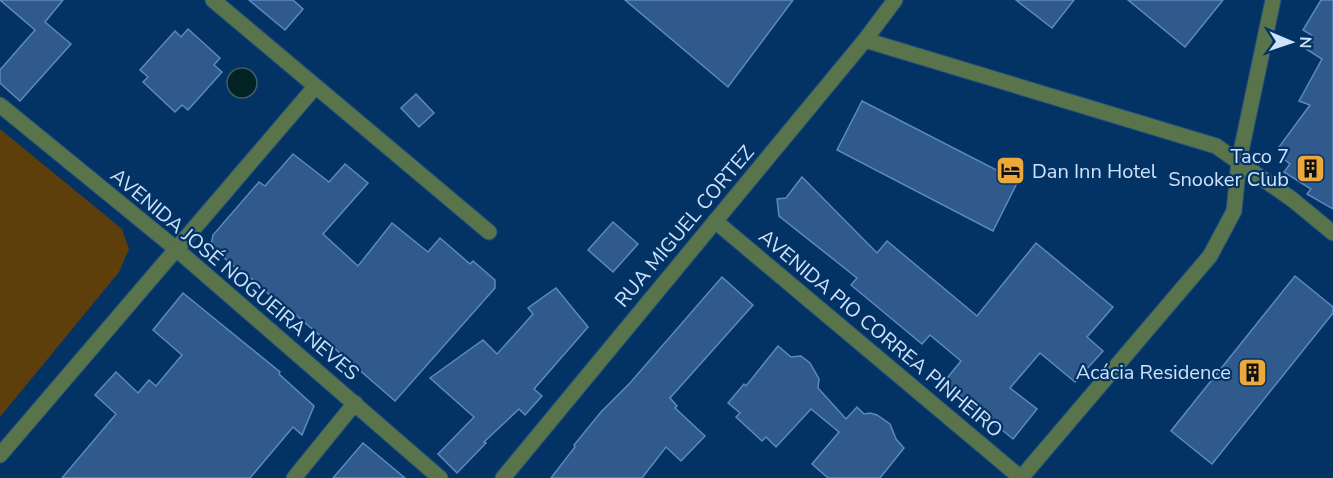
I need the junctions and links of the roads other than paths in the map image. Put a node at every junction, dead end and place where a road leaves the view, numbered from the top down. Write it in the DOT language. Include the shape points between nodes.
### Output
graph roads {
  1 [pos="213,0"];
  2 [pos="895,0"];
  3 [pos="1273,0"];
  4 [pos="865,40"];
  5 [pos="315,87"];
  6 [pos="0,105"];
  7 [pos="1239,161"];
  8 [pos="715,221"];
  9 [pos="489,232"];
  10 [pos="1333,234"];
  11 [pos="175,248"];
  12 [pos="355,403"];
  13 [pos="0,455"];
  14 [pos="294,478"];
  15 [pos="440,478"];
  16 [pos="503,478"];
  17 [pos="1021,478"];
  1 -- 5 [label="street"];
  2 -- 4 [label="street, RUA MIGUEL CORTEZ"];
  3 -- 7 [label="street"];
  4 -- 7 [label="street" via="1216,146"];
  4 -- 8 [label="street, RUA MIGUEL CORTEZ"];
  5 -- 9 [label="street"];
  5 -- 11 [label="street"];
  6 -- 11 [label="street, AVENIDA JOSÉ NOGUEIRA NEVES"];
  7 -- 10 [label="street"];
  7 -- 17 [label="street" via="1234,211 1210,256"];
  8 -- 16 [label="street, RUA MIGUEL CORTEZ"];
  8 -- 17 [label="street, AVENIDA PIO CORREA PINHEIRO"];
  11 -- 12 [label="street, AVENIDA JOSÉ NOGUEIRA NEVES"];
  11 -- 13 [label="street"];
  12 -- 14 [label="street"];
  12 -- 15 [label="street, AVENIDA JOSÉ NOGUEIRA NEVES"];
}
